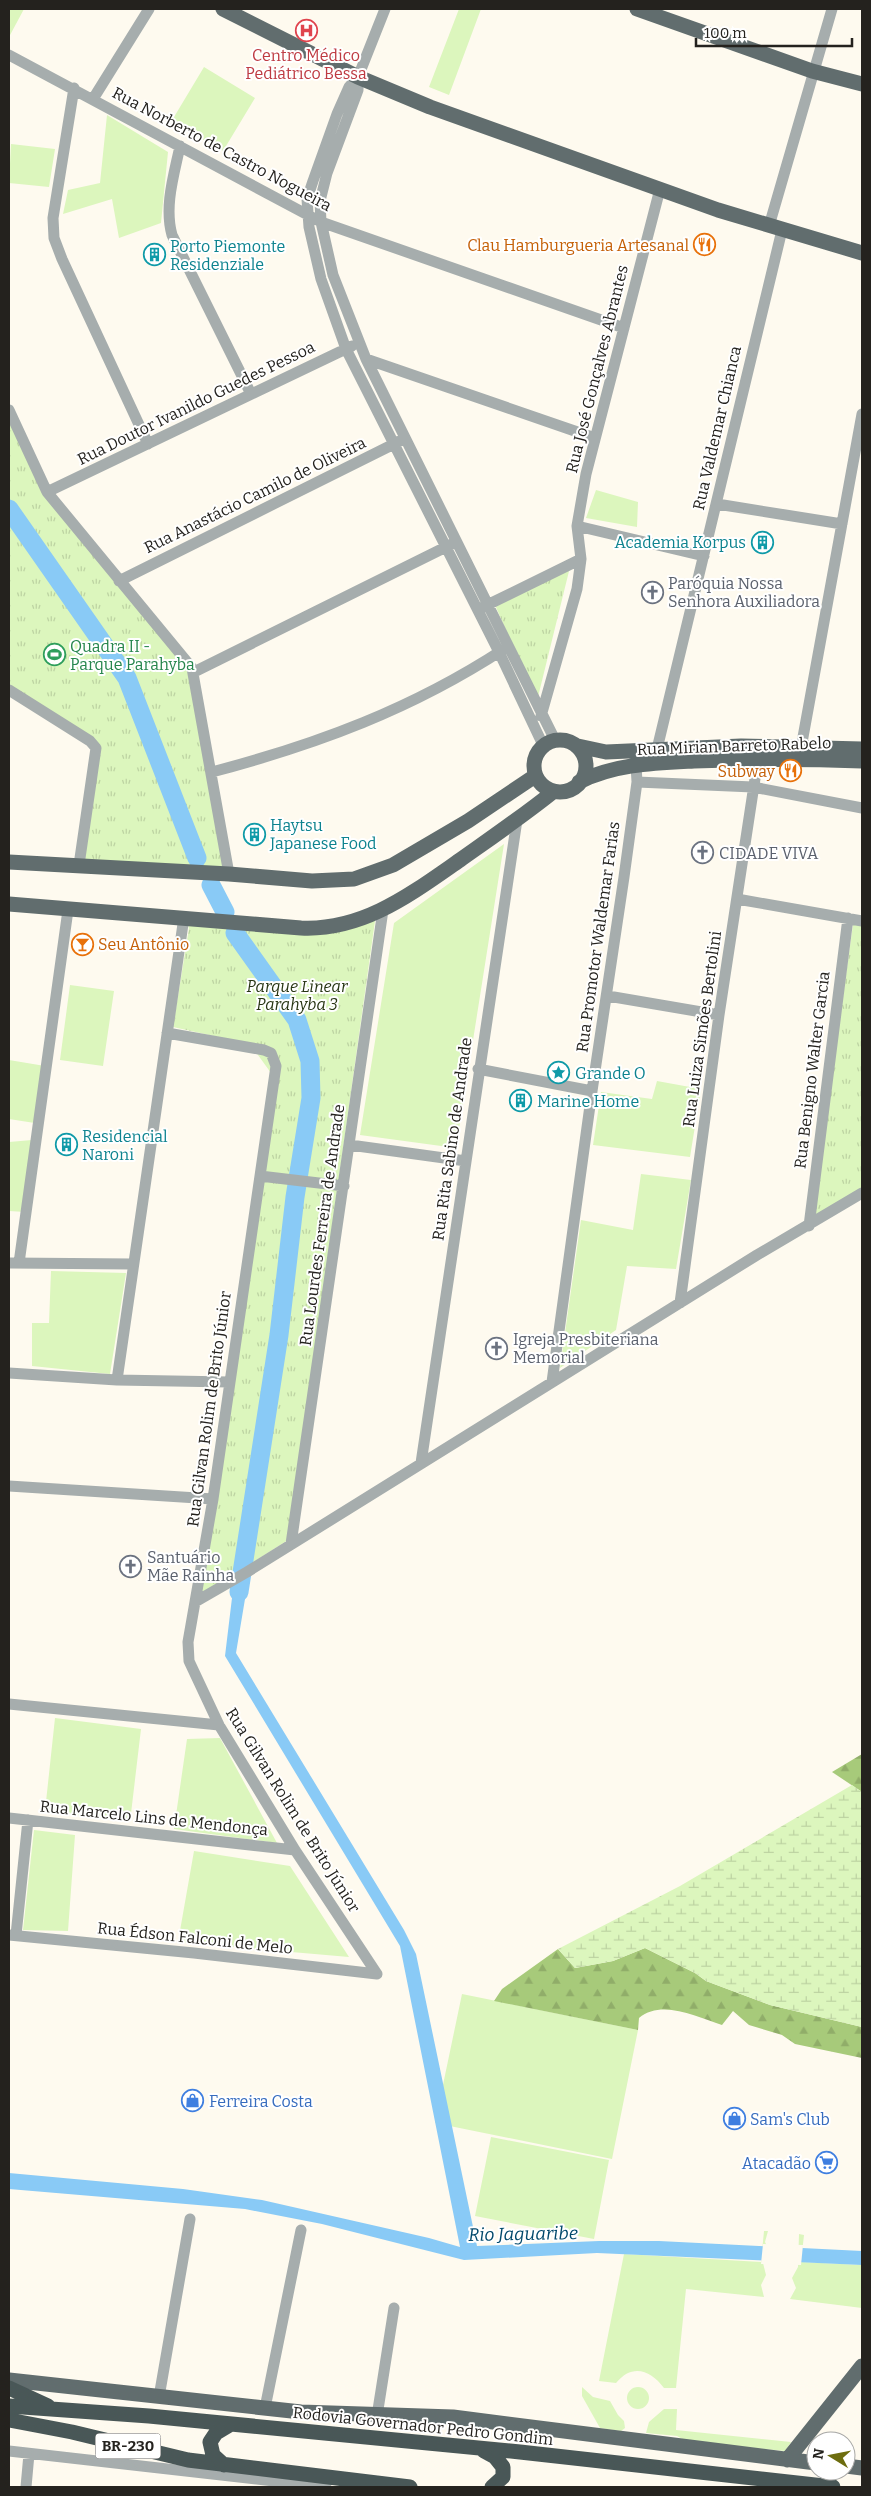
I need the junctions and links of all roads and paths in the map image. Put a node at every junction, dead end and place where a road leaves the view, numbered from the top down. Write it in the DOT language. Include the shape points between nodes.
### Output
graph roads {
  1 [pos="149,9"];
  2 [pos="223,9"];
  3 [pos="384,9"];
  4 [pos="637,9"];
  5 [pos="832,9"];
  6 [pos="9,55"];
  7 [pos="812,71"];
  8 [pos="358,77"];
  9 [pos="862,84"];
  10 [pos="74,88"];
  11 [pos="93,99"];
  12 [pos="180,146"];
  13 [pos="660,189"];
  14 [pos="307,215"];
  15 [pos="321,222"];
  16 [pos="775,228"];
  17 [pos="862,253"];
  18 [pos="624,328"];
  19 [pos="359,343"];
  20 [pos="346,349"];
  21 [pos="366,359"];
  22 [pos="250,394"];
  23 [pos="9,410"];
  24 [pos="862,414"];
  25 [pos="595,438"];
  26 [pos="400,440"];
  27 [pos="148,444"];
  28 [pos="47,492"];
  29 [pos="717,504"];
  30 [pos="842,524"];
  31 [pos="577,526"];
  32 [pos="457,541"];
  33 [pos="445,547"];
  34 [pos="704,556"];
  35 [pos="581,559"];
  36 [pos="119,581"];
  37 [pos="488,604"];
  38 [pos="477,610"];
  39 [pos="503,649"];
  40 [pos="194,672"];
  41 [pos="9,690"];
  42 [pos="541,716"];
  43 [pos="549,743"];
  44 [pos="578,746"];
  45 [pos="801,748"];
  46 [pos="657,749"];
  47 [pos="862,749"];
  48 [pos="758,759"];
  49 [pos="862,761"];
  50 [pos="636,765"];
  51 [pos="212,772"];
  52 [pos="535,776"];
  53 [pos="579,782"];
  54 [pos="637,782"];
  55 [pos="753,787"];
  56 [pos="553,792"];
  57 [pos="862,808"];
  58 [pos="517,820"];
  59 [pos="9,862"];
  60 [pos="79,865"];
  61 [pos="229,874"];
  62 [pos="737,900"];
  63 [pos="9,904"];
  64 [pos="68,910"];
  65 [pos="383,910"];
  66 [pos="184,917"];
  67 [pos="848,918"];
  68 [pos="862,921"];
  69 [pos="608,996"];
  70 [pos="719,1015"];
  71 [pos="167,1033"];
  72 [pos="478,1069"];
  73 [pos="592,1091"];
  74 [pos="350,1144"];
  75 [pos="466,1161"];
  76 [pos="260,1176"];
  77 [pos="344,1186"];
  78 [pos="862,1193"];
  79 [pos="809,1226"];
  80 [pos="14,1263"];
  81 [pos="133,1264"];
  82 [pos="680,1303"];
  83 [pos="9,1373"];
  84 [pos="117,1380"];
  85 [pos="229,1382"];
  86 [pos="552,1382"];
  87 [pos="421,1463"];
  88 [pos="9,1486"];
  89 [pos="213,1499"];
  90 [pos="291,1544"];
  91 [pos="195,1602"];
  92 [pos="9,1704"];
  93 [pos="219,1725"];
  94 [pos="9,1818"];
  95 [pos="28,1820"];
  96 [pos="295,1850"];
  97 [pos="12,1935"];
  98 [pos="377,1974"];
  99 [pos="190,2219"];
  100 [pos="301,2230"];
  101 [pos="394,2308"];
  102 [pos="862,2366"];
  103 [pos="9,2380"];
  104 [pos="9,2388"];
  105 [pos="159,2397"];
  106 [pos="9,2406"];
  107 [pos="265,2408"];
  108 [pos="61,2411"];
  109 [pos="378,2416"];
  110 [pos="9,2420"];
  111 [pos="231,2424"];
  112 [pos="480,2449"];
  113 [pos="9,2451"];
  114 [pos="29,2454"];
  115 [pos="787,2460"];
  116 [pos="806,2462"];
  117 [pos="224,2465"];
  118 [pos="26,2487"];
  119 [pos="326,2487"];
  120 [pos="410,2487"];
  121 [pos="492,2487"];
  122 [pos="832,2487"];
  1 -- 11 [label="street"];
  2 -- 8 [label="main road"];
  3 -- 8 [label="street"];
  4 -- 7 [label="main road"];
  5 -- 7 [label="street, Rua Valdemar Chianca"];
  6 -- 10 [label="street, Rua Norberto de Castro Nogueira"];
  7 -- 9 [label="main road"];
  7 -- 16 [label="street, Rua Valdemar Chianca"];
  8 -- 13 [label="main road" via="430,107"];
  8 -- 14 [label="street" via="349,87 337,114 307,199"];
  8 -- 15 [label="street" via="358,90 323,185"];
  10 -- 11 [label="street, Rua Norberto de Castro Nogueira"];
  10 -- 27 [label="street" via="53,218 54,238"];
  11 -- 12 [label="street, Rua Norberto de Castro Nogueira"];
  12 -- 14 [label="street, Rua Norberto de Castro Nogueira"];
  12 -- 22 [label="street" via="168,222"];
  13 -- 16 [label="main road"];
  13 -- 18 [label="street, Rua José Gonçalves Abrantes"];
  14 -- 15 [label="street, Rua Norberto de Castro Nogueira"];
  14 -- 20 [label="street" via="321,279"];
  15 -- 18 [label="street, Rua Norberto de Castro Nogueira"];
  15 -- 19 [label="street" via="336,284"];
  16 -- 17 [label="main road"];
  16 -- 29 [label="street, Rua Valdemar Chianca"];
  18 -- 25 [label="street, Rua José Gonçalves Abrantes"];
  19 -- 20 [label="street, Rua Doutor Ivanildo Guedes Pessoa"];
  19 -- 21 [label="street"];
  20 -- 22 [label="street, Rua Doutor Ivanildo Guedes Pessoa"];
  20 -- 26 [label="street"];
  21 -- 25 [label="street"];
  21 -- 26 [label="street"];
  22 -- 27 [label="street, Rua Doutor Ivanildo Guedes Pessoa"];
  23 -- 28 [label="street"];
  24 -- 30 [label="street"];
  25 -- 31 [label="street, Rua José Gonçalves Abrantes" via="578,508"];
  26 -- 32 [label="street"];
  26 -- 33 [label="street"];
  26 -- 36 [label="street, Rua Anastácio Camilo de Oliveira"];
  27 -- 28 [label="street, Rua Doutor Ivanildo Guedes Pessoa"];
  28 -- 36 [label="street"];
  29 -- 30 [label="street"];
  29 -- 34 [label="street, Rua Valdemar Chianca"];
  30 -- 45 [label="street"];
  31 -- 34 [label="street"];
  31 -- 35 [label="street, Rua José Gonçalves Abrantes"];
  32 -- 33 [label="street"];
  32 -- 37 [label="street"];
  33 -- 38 [label="street"];
  33 -- 40 [label="street"];
  34 -- 46 [label="street, Rua Valdemar Chianca"];
  35 -- 37 [label="street"];
  35 -- 42 [label="street, Rua José Gonçalves Abrantes" via="578,589"];
  36 -- 40 [label="street"];
  37 -- 38 [label="street"];
  37 -- 39 [label="street"];
  38 -- 39 [label="street"];
  39 -- 42 [label="street"];
  39 -- 43 [label="street"];
  39 -- 51 [label="street" via="444,687 385,714 301,746"];
  40 -- 51 [label="street"];
  41 -- 60 [label="street" via="95,745 97,753"];
  42 -- 43 [label="street"];
  43 -- 44 [label="main road" via="571,741"];
  43 -- 52 [label="main road" via="535,760"];
  44 -- 46 [label="main road, Rua Mirian Barreto Rabelo" via="606,752"];
  44 -- 53 [label="main road" via="587,762 585,776"];
  45 -- 46 [label="main road, Rua Mirian Barreto Rabelo"];
  45 -- 47 [label="main road, Rua Mirian Barreto Rabelo"];
  48 -- 49 [label="main road, Rua Mirian Barreto Rabelo"];
  48 -- 50 [label="main road, Rua Mirian Barreto Rabelo"];
  48 -- 55 [label="street, Rua Luiza Simões Bertolini"];
  50 -- 53 [label="main road, Rua Mirian Barreto Rabelo" via="601,772"];
  50 -- 54 [label="street, Rua Promotor Waldemar Farias"];
  51 -- 61 [label="street"];
  52 -- 56 [label="main road" via="542,786"];
  52 -- 61 [label="main road" via="468,821 393,865 371,874 322,882"];
  53 -- 56 [label="main road" via="570,790"];
  54 -- 55 [label="street"];
  54 -- 69 [label="street, Rua Promotor Waldemar Farias"];
  55 -- 57 [label="street"];
  55 -- 62 [label="street, Rua Luiza Simões Bertolini"];
  56 -- 58 [label="main road"];
  58 -- 65 [label="main road"];
  58 -- 72 [label="street, Rua Rita Sabino de Andrade"];
  59 -- 60 [label="main road"];
  60 -- 61 [label="main road"];
  62 -- 67 [label="street"];
  62 -- 70 [label="street, Rua Luiza Simões Bertolini"];
  63 -- 64 [label="main road"];
  64 -- 66 [label="main road"];
  64 -- 80 [label="street"];
  65 -- 66 [label="main road" via="356,921 317,928"];
  65 -- 74 [label="street, Rua Lourdes Ferreira de Andrade"];
  66 -- 71 [label="street"];
  67 -- 68 [label="street"];
  67 -- 79 [label="street, Rua Benigno Walter Garcia"];
  69 -- 70 [label="street"];
  69 -- 73 [label="street, Rua Promotor Waldemar Farias"];
  70 -- 82 [label="street, Rua Luiza Simões Bertolini"];
  71 -- 76 [label="street, Rua Gilvan Rolim de Brito Júnior" via="271,1053 276,1066"];
  71 -- 81 [label="street"];
  72 -- 73 [label="street"];
  72 -- 75 [label="street, Rua Rita Sabino de Andrade"];
  73 -- 86 [label="street, Rua Promotor Waldemar Farias"];
  74 -- 75 [label="street"];
  74 -- 77 [label="street, Rua Lourdes Ferreira de Andrade"];
  75 -- 87 [label="street, Rua Rita Sabino de Andrade"];
  76 -- 77 [label="street"];
  76 -- 85 [label="street, Rua Gilvan Rolim de Brito Júnior"];
  77 -- 90 [label="street, Rua Lourdes Ferreira de Andrade"];
  78 -- 79 [label="street"];
  79 -- 82 [label="street"];
  80 -- 81 [label="street"];
  81 -- 84 [label="street"];
  82 -- 86 [label="street"];
  83 -- 84 [label="street"];
  84 -- 85 [label="street"];
  85 -- 89 [label="street, Rua Gilvan Rolim de Brito Júnior"];
  86 -- 87 [label="street"];
  87 -- 90 [label="street"];
  88 -- 89 [label="street"];
  89 -- 91 [label="street, Rua Gilvan Rolim de Brito Júnior"];
  90 -- 91 [label="street"];
  91 -- 93 [label="street, Rua Gilvan Rolim de Brito Júnior" via="188,1642 189,1662"];
  92 -- 93 [label="street"];
  93 -- 96 [label="street, Rua Gilvan Rolim de Brito Júnior"];
  94 -- 95 [label="street, Rua Marcelo Lins de Mendonça"];
  95 -- 96 [label="street, Rua Marcelo Lins de Mendonça"];
  95 -- 97 [label="street"];
  96 -- 98 [label="street, Rua Gilvan Rolim de Brito Júnior"];
  97 -- 98 [label="street, Rua Édson Falconi de Melo"];
  99 -- 105 [label="street"];
  100 -- 107 [label="street"];
  101 -- 109 [label="street"];
  102 -- 115 [label="main road"];
  103 -- 105 [label="main road"];
  104 -- 108 [label="highway"];
  105 -- 107 [label="main road"];
  106 -- 108 [label="highway, Rodovia Governador Pedro Gondim / BR-230"];
  107 -- 109 [label="main road"];
  108 -- 111 [label="highway, Rodovia Governador Pedro Gondim / BR-230"];
  109 -- 115 [label="main road" via="453,2418"];
  110 -- 117 [label="highway, BR-230"];
  111 -- 112 [label="highway, Rodovia Governador Pedro Gondim / BR-230"];
  111 -- 117 [label="highway" via="216,2433 210,2442 213,2455"];
  112 -- 121 [label="highway" via="495,2457 503,2467 503,2477"];
  112 -- 122 [label="highway, Rodovia Governador Pedro Gondim / BR-230"];
  113 -- 114 [label="street"];
  114 -- 118 [label="street"];
  114 -- 119 [label="street"];
  115 -- 116 [label="main road"];
  117 -- 120 [label="highway, BR-230"];
}
